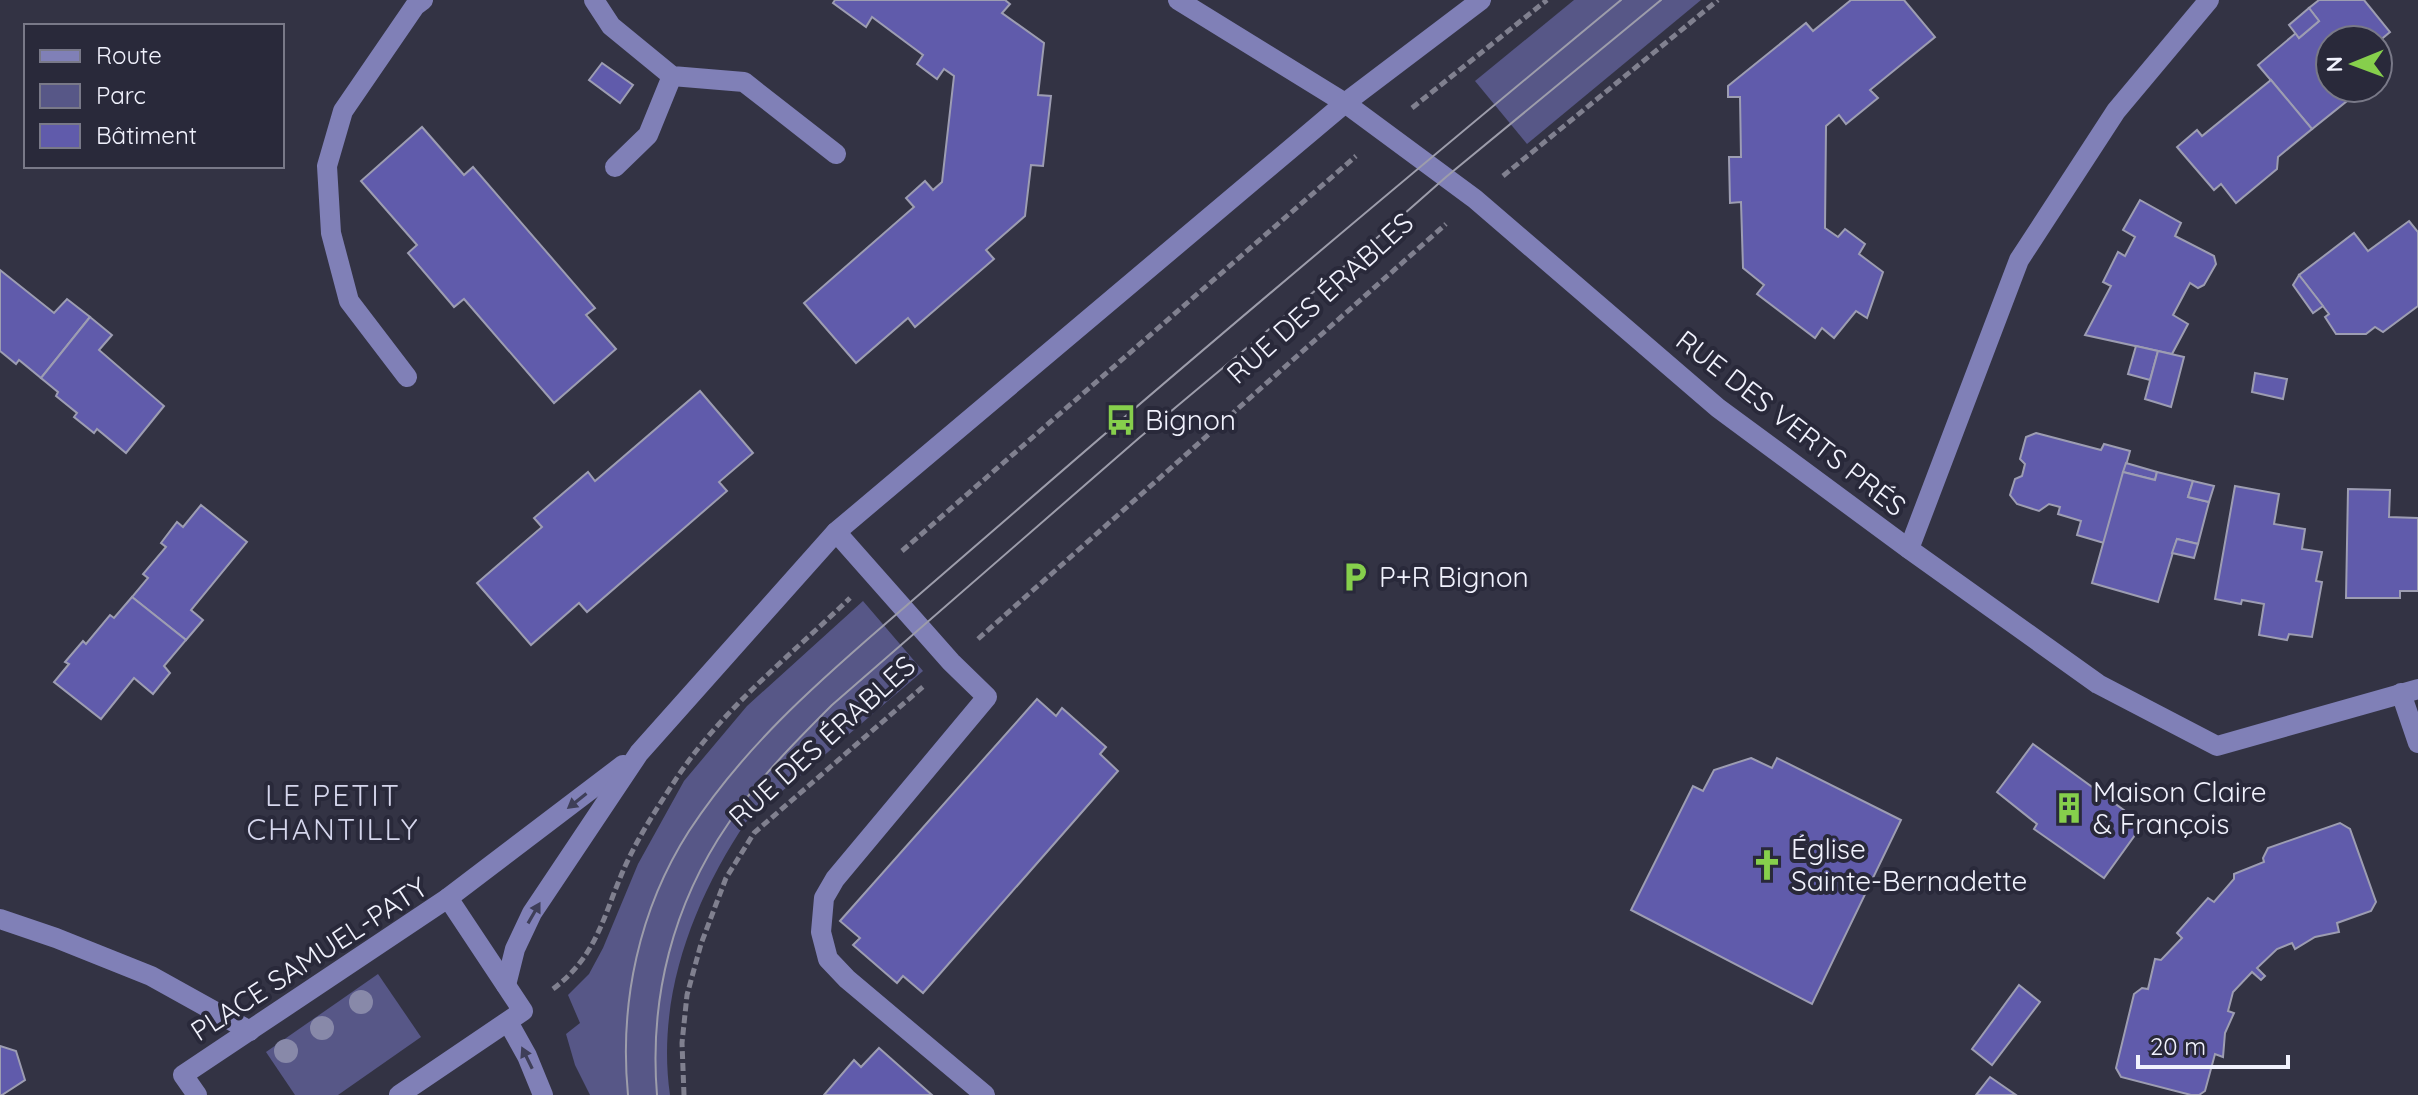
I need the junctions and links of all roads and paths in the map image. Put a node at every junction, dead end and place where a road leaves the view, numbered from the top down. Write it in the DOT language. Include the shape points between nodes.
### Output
graph roads {
  1 [pos="423,0"];
  2 [pos="594,0"];
  3 [pos="1178,0"];
  4 [pos="1481,0"];
  5 [pos="1547,0"];
  6 [pos="1718,0"];
  7 [pos="2209,0"];
  8 [pos="672,76"];
  9 [pos="1345,103"];
  10 [pos="1384,131"];
  11 [pos="836,154"];
  12 [pos="615,167"];
  13 [pos="1475,199"];
  14 [pos="407,377"];
  15 [pos="836,532"];
  16 [pos="1909,549"];
  17 [pos="874,575"];
  18 [pos="951,662"];
  19 [pos="2410,691"];
  20 [pos="2418,743"];
  21 [pos="639,753"];
  22 [pos="448,898"];
  23 [pos="0,919"];
  24 [pos="506,985"];
  25 [pos="516,1017"];
  26 [pos="250,1031"];
  27 [pos="197,1095"];
  28 [pos="399,1095"];
  29 [pos="543,1095"];
  30 [pos="684,1095"];
  31 [pos="985,1095"];
  1 -- 14 [label="street" via="343,111 327,166 331,233 349,301"];
  2 -- 8 [label="street" via="611,26"];
  3 -- 9 [label="street, RUE DES VERTS PRÉS"];
  4 -- 9 [label="street"];
  5 -- 10 [label="path"];
  6 -- 13 [label="path, RUE DES ÉRABLES"];
  7 -- 16 [label="street" via="2116,111 2019,260"];
  8 -- 11 [label="street" via="744,82"];
  8 -- 12 [label="street" via="648,135"];
  9 -- 10 [label="street, RUE DES VERTS PRÉS"];
  9 -- 15 [label="street"];
  10 -- 13 [label="street, RUE DES VERTS PRÉS"];
  10 -- 17 [label="path"];
  13 -- 16 [label="street, RUE DES VERTS PRÉS" via="1718,408"];
  13 -- 18 [label="path, RUE DES ÉRABLES"];
  15 -- 17 [label="street, RUE DES ÉRABLES"];
  15 -- 21 [label="street"];
  16 -- 19 [label="street, RUE DES VERTS PRÉS" via="2098,684 2217,746"];
  17 -- 18 [label="street, RUE DES ÉRABLES"];
  17 -- 25 [label="path" via="710,733 634,849 592,948 558,985"];
  18 -- 30 [label="path, RUE DES ÉRABLES" via="754,833 739,856 716,901 687,995"];
  18 -- 31 [label="street, RUE DES ÉRABLES" via="987,697 835,879 824,898 821,932 828,959 847,979"];
  19 -- 20 [label="street"];
  21 -- 22 [label="street, one-way"];
  24 -- 21 [label="street, one-way" via="532,913"];
  22 -- 24 [label="street, PLACE SAMUEL-PATY"];
  22 -- 26 [label="street, PLACE SAMUEL-PATY"];
  23 -- 26 [label="street" via="151,976"];
  24 -- 25 [label="street, PLACE SAMUEL-PATY"];
  25 -- 28 [label="street"];
  29 -- 25 [label="street, PLACE SAMUEL-PATY, one-way"];
  26 -- 27 [label="street, PLACE SAMUEL-PATY" via="183,1075"];
}
